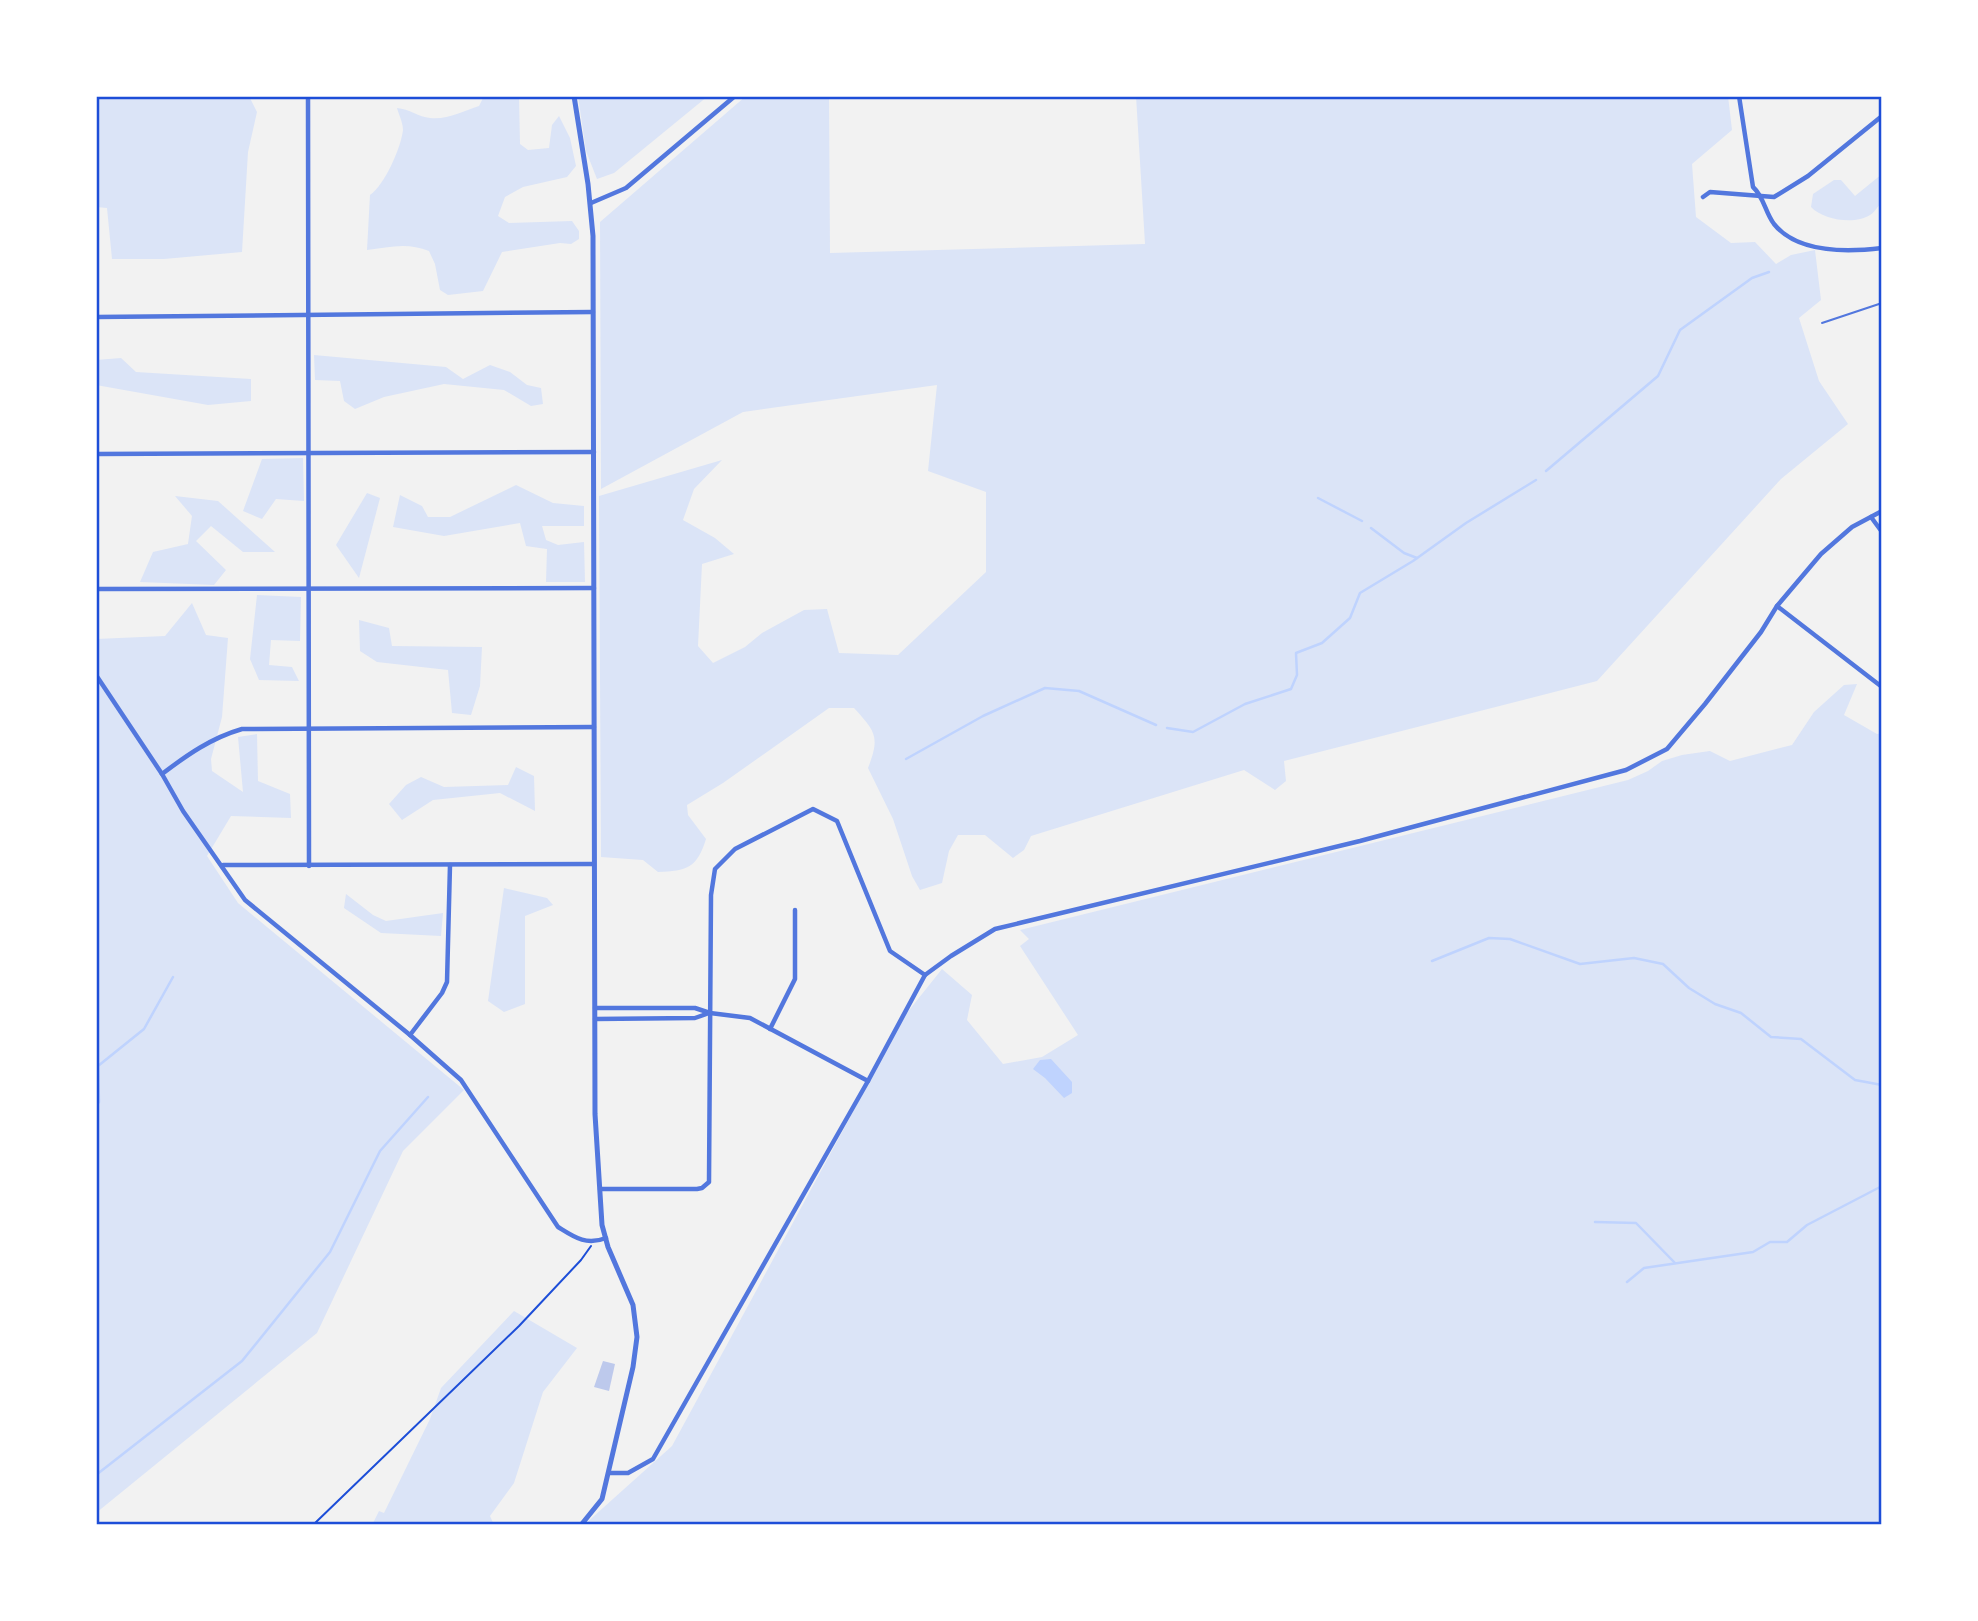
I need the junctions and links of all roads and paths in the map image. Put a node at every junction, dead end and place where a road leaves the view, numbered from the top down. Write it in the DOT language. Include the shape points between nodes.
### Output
graph roads {
  1 [pos="308,96"];
  2 [pos="574,96"];
  3 [pos="735,96"];
  4 [pos="1739,96"];
  5 [pos="1882,116"];
  6 [pos="1761,195"];
  7 [pos="1703,197"];
  8 [pos="590,203"];
  9 [pos="1882,248"];
  10 [pos="1882,303"];
  11 [pos="593,312"];
  12 [pos="310,315"];
  13 [pos="96,317"];
  14 [pos="1822,323"];
  15 [pos="309,452"];
  16 [pos="594,452"];
  17 [pos="96,454"];
  18 [pos="1882,511"];
  19 [pos="1871,517"];
  20 [pos="1882,532"];
  21 [pos="594,588"];
  22 [pos="96,589"];
  23 [pos="307,589"];
  24 [pos="1777,606"];
  25 [pos="96,676"];
  26 [pos="1882,687"];
  27 [pos="594,727"];
  28 [pos="308,728"];
  29 [pos="162,774"];
  30 [pos="594,864"];
  31 [pos="222,865"];
  32 [pos="450,865"];
  33 [pos="309,866"];
  34 [pos="795,910"];
  35 [pos="925,975"];
  36 [pos="595,1008"];
  37 [pos="710,1013"];
  38 [pos="595,1019"];
  39 [pos="770,1029"];
  40 [pos="410,1035"];
  41 [pos="868,1081"];
  42 [pos="599,1189"];
  43 [pos="606,1238"];
  44 [pos="593,1242"];
  45 [pos="609,1473"];
  46 [pos="313,1525"];
  47 [pos="581,1525"];
  1 -- 12 [label="street"];
  2 -- 8 [label="street"];
  3 -- 8 [label="street" via="626,188"];
  4 -- 6 [label="street" via="1753,187"];
  5 -- 6 [label="street" via="1808,176 1774,197"];
  6 -- 7 [label="street" via="1710,192"];
  6 -- 9 [label="street" via="1774,224 1794,238 1832,251"];
  8 -- 11 [label="street"];
  10 -- 14 [label="lane"];
  11 -- 12 [label="street"];
  11 -- 16 [label="street"];
  12 -- 13 [label="street"];
  12 -- 15 [label="street"];
  15 -- 16 [label="street"];
  15 -- 17 [label="street"];
  15 -- 23 [label="street"];
  16 -- 21 [label="street"];
  18 -- 19 [label="street"];
  19 -- 20 [label="street"];
  19 -- 24 [label="street" via="1821,554"];
  21 -- 23 [label="street"];
  21 -- 27 [label="street"];
  22 -- 23 [label="street"];
  23 -- 28 [label="street"];
  24 -- 26 [label="street"];
  24 -- 35 [label="street" via="1667,749 1626,770 1360,841 995,929"];
  25 -- 29 [label="street"];
  27 -- 28 [label="street"];
  27 -- 30 [label="street"];
  28 -- 29 [label="street" via="243,729 226,734"];
  28 -- 33 [label="street"];
  29 -- 31 [label="street"];
  30 -- 32 [label="street"];
  30 -- 36 [label="street"];
  31 -- 33 [label="street"];
  31 -- 40 [label="street" via="245,900"];
  32 -- 33 [label="street"];
  32 -- 40 [label="street" via="447,982"];
  34 -- 39 [label="street" via="795,979"];
  35 -- 37 [label="street" via="890,951 837,821 813,810 734,849 715,869"];
  35 -- 41 [label="street"];
  36 -- 37 [label="street" via="695,1008"];
  36 -- 38 [label="street"];
  37 -- 38 [label="street" via="695,1018"];
  37 -- 39 [label="street" via="750,1018"];
  37 -- 42 [label="street" via="709,1182 696,1189"];
  38 -- 42 [label="street"];
  39 -- 41 [label="street"];
  40 -- 44 [label="street" via="461,1080 558,1227 581,1241"];
  41 -- 45 [label="street" via="653,1458 628,1473"];
  42 -- 43 [label="street"];
  43 -- 44 [label="street"];
  43 -- 45 [label="street" via="631,1299 637,1331"];
  44 -- 46 [label="path" via="519,1326"];
  45 -- 47 [label="street" via="602,1499"];
}
